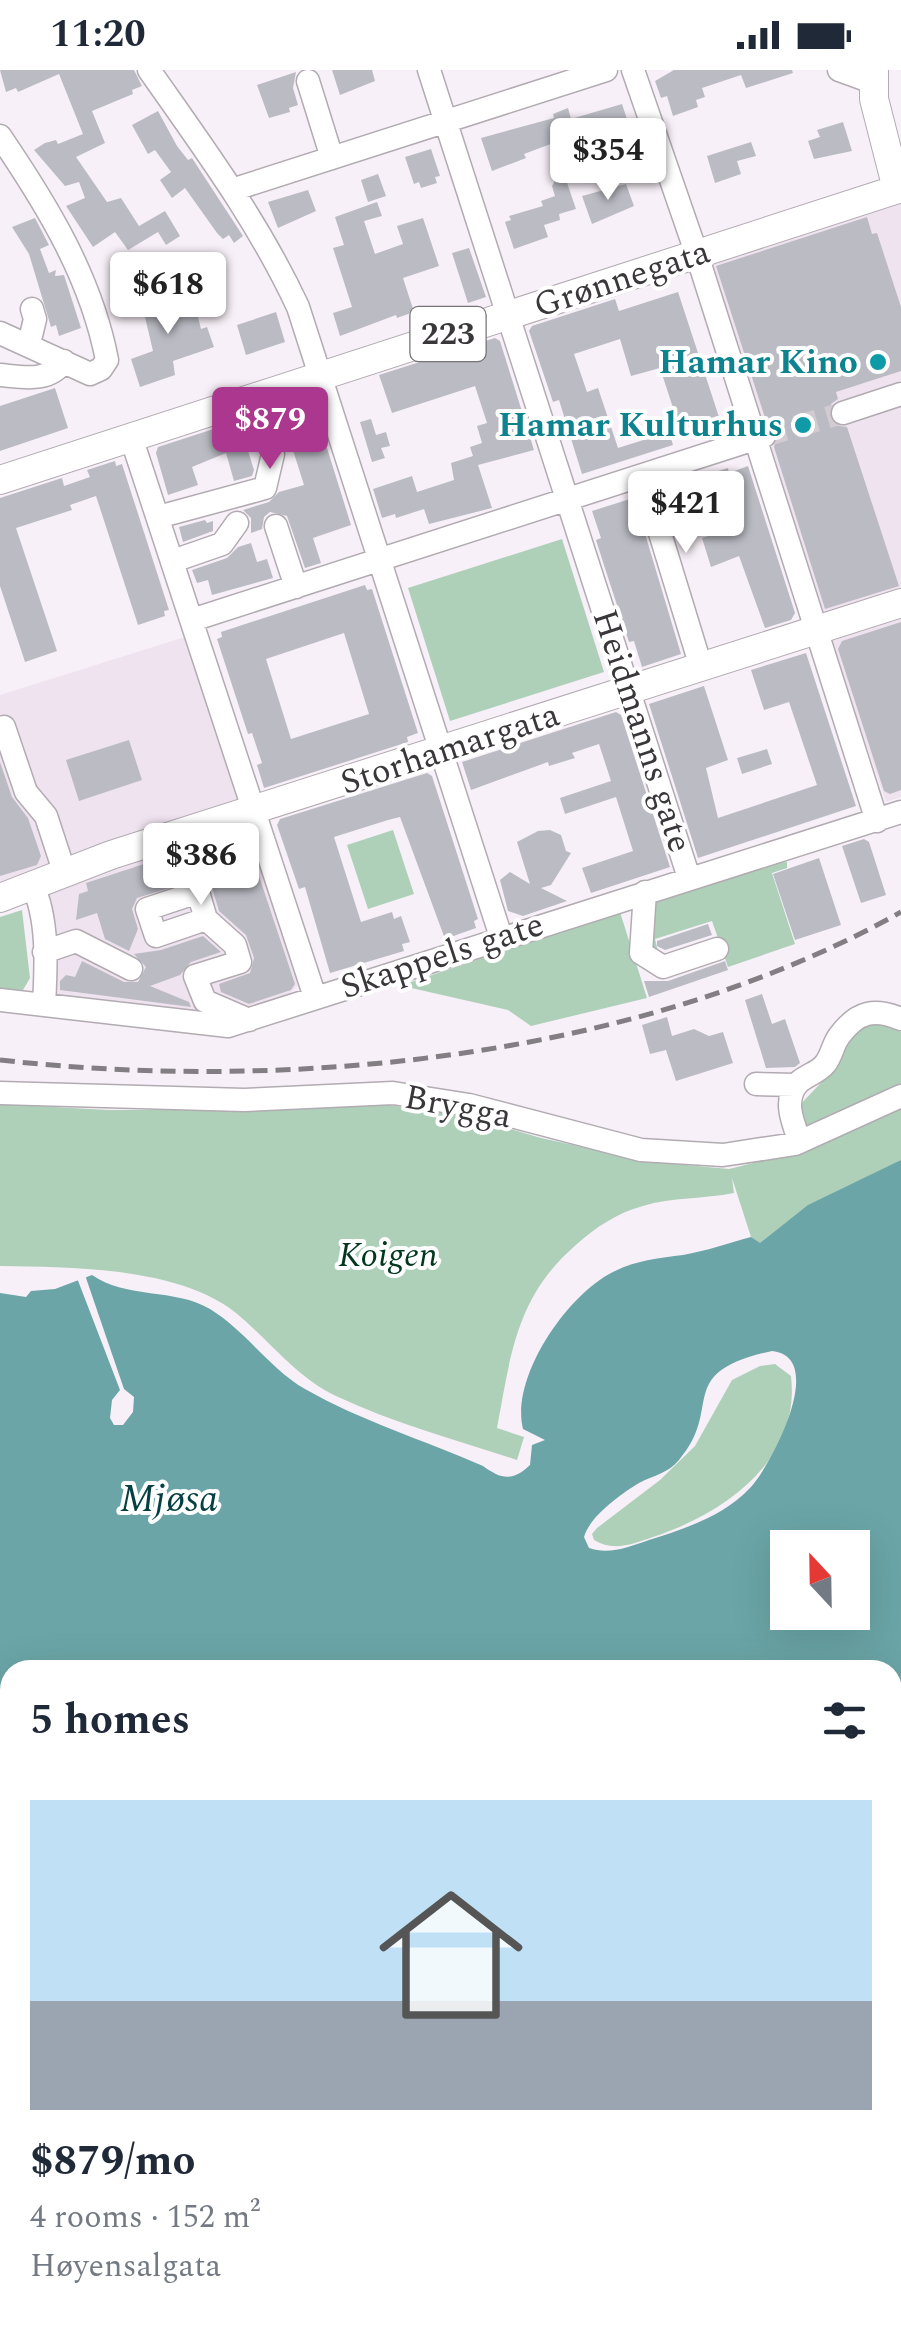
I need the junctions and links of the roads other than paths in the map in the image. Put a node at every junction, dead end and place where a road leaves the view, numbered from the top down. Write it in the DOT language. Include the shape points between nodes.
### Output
graph roads {
  1 [pos="149,70"];
  2 [pos="429,70"];
  3 [pos="606,70"];
  4 [pos="633,70"];
  5 [pos="839,70"];
  6 [pos="873,76"];
  7 [pos="308,81"];
  8 [pos="446,121"];
  9 [pos="0,136"];
  10 [pos="332,158"];
  11 [pos="235,189"];
  12 [pos="900,192"];
  13 [pos="697,255"];
  14 [pos="32,309"];
  15 [pos="511,314"];
  16 [pos="0,333"];
  17 [pos="28,344"];
  18 [pos="64,361"];
  19 [pos="318,374"];
  20 [pos="0,375"];
  21 [pos="901,394"];
  22 [pos="842,413"];
  23 [pos="132,437"];
  24 [pos="759,438"];
  25 [pos="273,454"];
  26 [pos="0,480"];
  27 [pos="567,500"];
  28 [pos="158,518"];
  29 [pos="238,523"];
  30 [pos="276,526"];
  31 [pos="660,533"];
  32 [pos="378,560"];
  33 [pos="172,561"];
  34 [pos="296,587"];
  35 [pos="901,604"];
  36 [pos="192,620"];
  37 [pos="818,628"];
  38 [pos="701,667"];
  39 [pos="632,690"];
  40 [pos="4,727"];
  41 [pos="442,752"];
  42 [pos="256,810"];
  43 [pos="901,812"];
  44 [pos="877,821"];
  45 [pos="64,872"];
  46 [pos="689,878"];
  47 [pos="32,884"];
  48 [pos="646,892"];
  49 [pos="0,898"];
  50 [pos="206,919"];
  51 [pos="501,936"];
  52 [pos="717,949"];
  53 [pos="44,952"];
  54 [pos="131,968"];
  55 [pos="316,997"];
  56 [pos="0,1000"];
  57 [pos="44,1005"];
  58 [pos="248,1020"];
  59 [pos="901,1020"];
  60 [pos="756,1084"];
  61 [pos="796,1084"];
  62 [pos="0,1093"];
  63 [pos="901,1096"];
  64 [pos="800,1142"];
  1 -- 11 [label="street"];
  2 -- 8 [label="street, Heidmanns gate"];
  3 -- 8 [label="street"];
  4 -- 13 [label="street"];
  5 -- 6 [label="street"];
  6 -- 12 [label="main road"];
  7 -- 10 [label="street"];
  8 -- 10 [label="street"];
  8 -- 15 [label="street, Heidmanns gate"];
  9 -- 18 [label="street" via="57,222 107,360 90,374"];
  10 -- 11 [label="street"];
  11 -- 19 [label="street" via="298,307"];
  12 -- 13 [label="main road, Grønnegata / 223"];
  13 -- 15 [label="main road, Grønnegata / 223"];
  13 -- 24 [label="street"];
  14 -- 17 [label="street"];
  15 -- 19 [label="main road, Grønnegata / 223"];
  15 -- 27 [label="street, Heidmanns gate"];
  16 -- 17 [label="street"];
  17 -- 18 [label="street"];
  18 -- 20 [label="street" via="36,378"];
  19 -- 23 [label="main road, Grønnegata / 223"];
  19 -- 32 [label="street"];
  21 -- 22 [label="street"];
  23 -- 26 [label="main road, Grønnegata / 223"];
  23 -- 28 [label="street"];
  24 -- 27 [label="street"];
  24 -- 37 [label="street"];
  25 -- 28 [label="street" via="264,488"];
  27 -- 32 [label="street"];
  27 -- 39 [label="street, Heidmanns gate"];
  28 -- 33 [label="street"];
  29 -- 33 [label="street" via="222,544"];
  30 -- 34 [label="street"];
  31 -- 38 [label="street"];
  32 -- 34 [label="street"];
  32 -- 41 [label="street"];
  33 -- 36 [label="street"];
  34 -- 36 [label="street"];
  35 -- 37 [label="main road, Storhamargata"];
  36 -- 42 [label="street"];
  37 -- 38 [label="main road, Storhamargata"];
  37 -- 44 [label="street"];
  38 -- 39 [label="main road, Storhamargata"];
  39 -- 41 [label="main road, Storhamargata"];
  39 -- 46 [label="street, Heidmanns gate"];
  40 -- 45 [label="street"];
  41 -- 42 [label="main road, Storhamargata"];
  41 -- 51 [label="street"];
  42 -- 45 [label="main road, Storhamargata"];
  42 -- 55 [label="street"];
  43 -- 44 [label="street, Skappels gate"];
  44 -- 46 [label="street, Skappels gate"];
  45 -- 47 [label="main road, Storhamargata"];
  46 -- 48 [label="street, Skappels gate"];
  47 -- 49 [label="main road, Storhamargata"];
  47 -- 53 [label="street"];
  48 -- 51 [label="street, Skappels gate"];
  48 -- 52 [label="street" via="640,954 663,967"];
  50 -- 58 [label="street" via="235,946 240,962 196,976 205,1001"];
  51 -- 55 [label="street, Skappels gate"];
  53 -- 54 [label="street" via="76,942"];
  53 -- 57 [label="street"];
  55 -- 58 [label="street, Skappels gate"];
  56 -- 57 [label="street, Skappels gate"];
  57 -- 58 [label="street, Skappels gate" via="228,1026"];
  59 -- 61 [label="street" via="880,1010 863,1013 840,1035 825,1064"];
  60 -- 61 [label="street"];
  61 -- 64 [label="street" via="790,1118"];
  62 -- 64 [label="street, Brygga" via="244,1100 393,1093 469,1104 664,1154 724,1155"];
  63 -- 64 [label="street, Brygga"];
}
